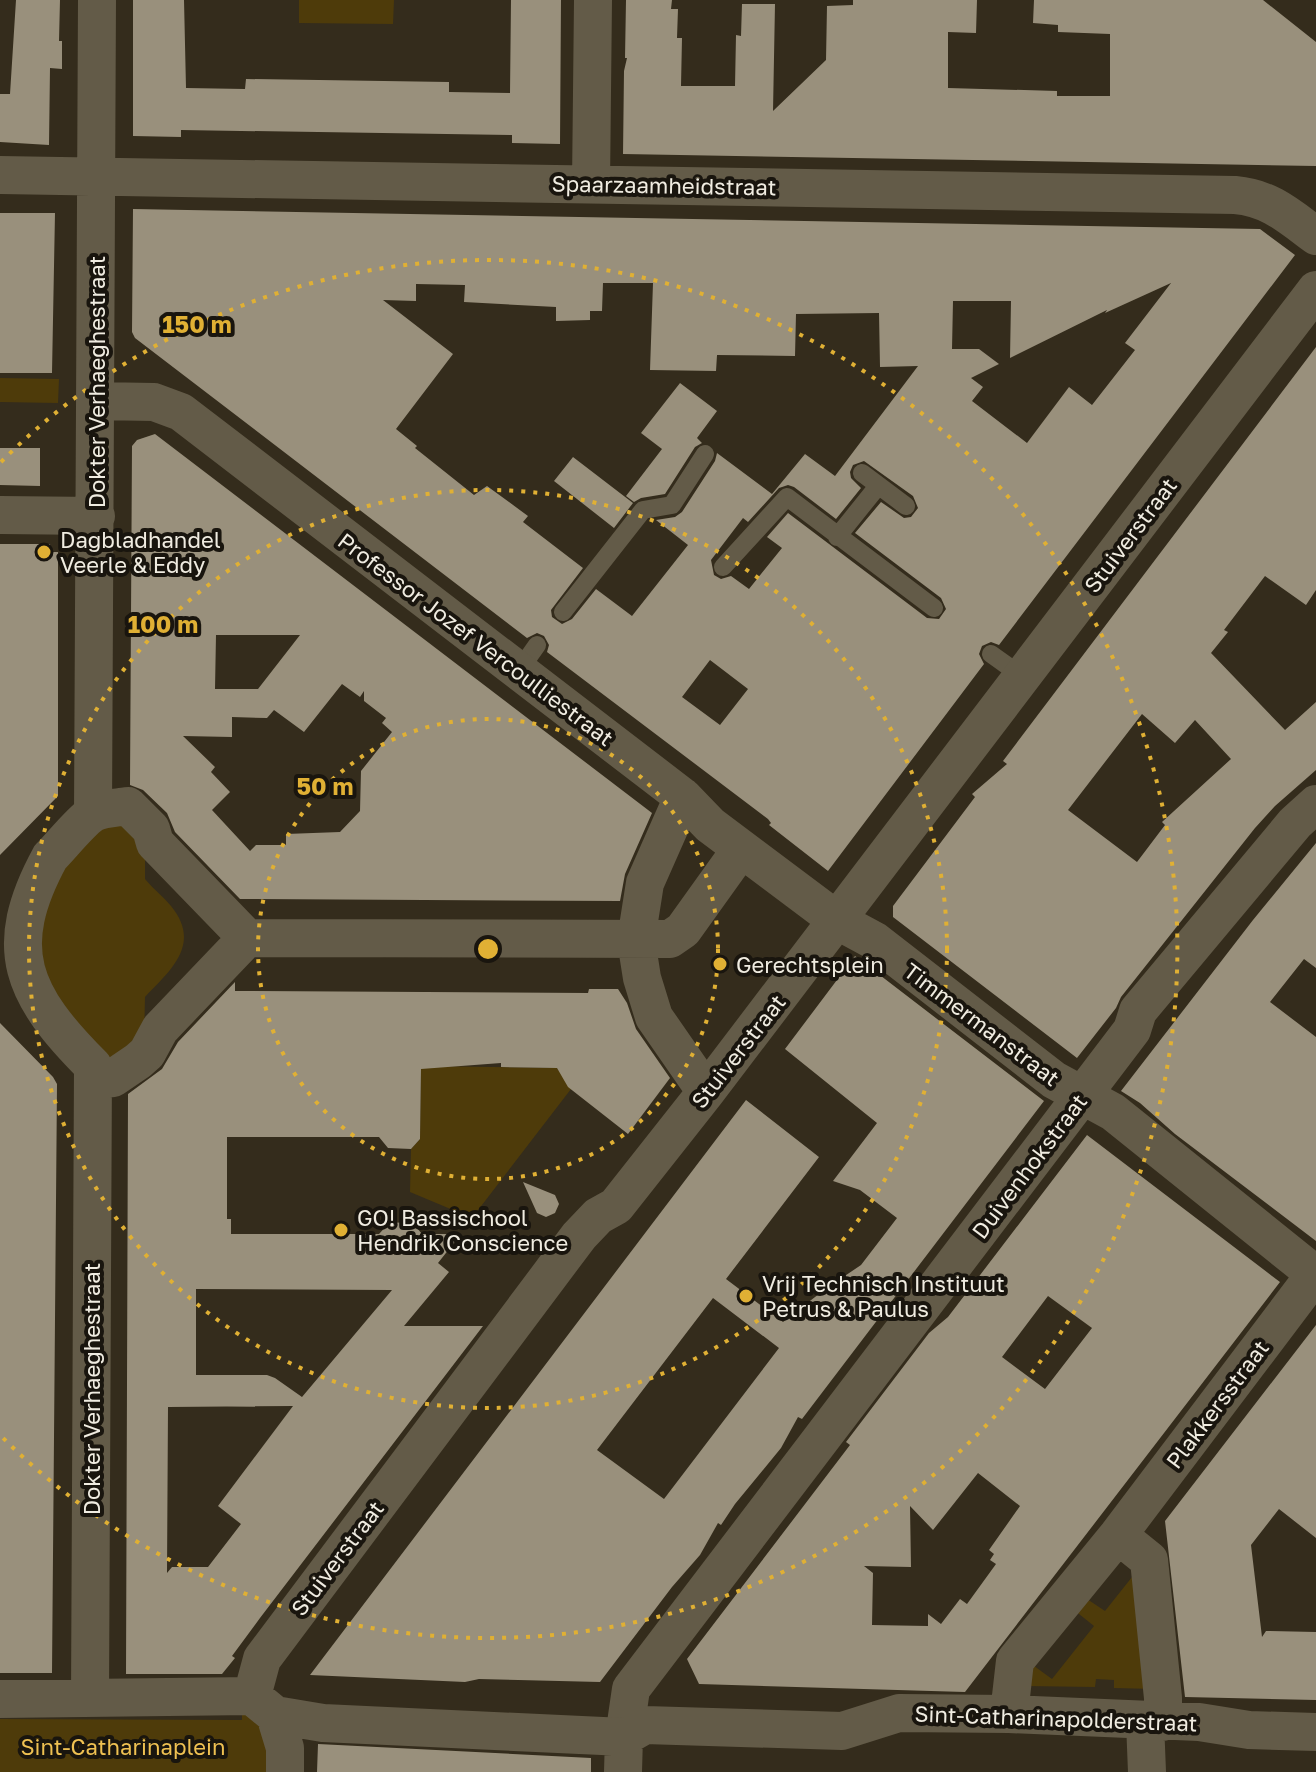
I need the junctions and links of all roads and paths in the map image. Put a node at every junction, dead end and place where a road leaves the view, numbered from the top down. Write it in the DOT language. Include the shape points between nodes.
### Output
graph roads {
  1 [pos="97,0"];
  2 [pos="593,0"];
  3 [pos="0,175"];
  4 [pos="97,177"];
  5 [pos="591,184"];
  6 [pos="1316,236"];
  7 [pos="1316,290"];
  8 [pos="96,401"];
  9 [pos="705,454"];
  10 [pos="862,473"];
  11 [pos="878,486"];
  12 [pos="906,506"];
  13 [pos="0,515"];
  14 [pos="96,516"];
  15 [pos="837,537"];
  16 [pos="723,567"];
  17 [pos="934,608"];
  18 [pos="563,612"];
  19 [pos="991,654"];
  20 [pos="1023,677"];
  21 [pos="683,797"];
  22 [pos="1316,804"];
  23 [pos="93,813"];
  24 [pos="741,849"];
  25 [pos="3,921"];
  26 [pos="838,921"];
  27 [pos="247,938"];
  28 [pos="636,940"];
  29 [pos="3,964"];
  30 [pos="93,1080"];
  31 [pos="706,1092"];
  32 [pos="1083,1096"];
  33 [pos="1316,1274"];
  34 [pos="1118,1535"];
  35 [pos="90,1698"];
  36 [pos="0,1699"];
  37 [pos="264,1705"];
  38 [pos="1009,1714"];
  39 [pos="1154,1722"];
  40 [pos="1316,1732"];
  41 [pos="623,1754"];
  42 [pos="285,1772"];
  43 [pos="1147,1772"];
  1 -- 4 [label="street, Dokter Verhaeghestraat"];
  2 -- 5 [label="street"];
  3 -- 4 [label="street, Spaarzaamheidstraat"];
  4 -- 5 [label="street, Spaarzaamheidstraat"];
  4 -- 8 [label="street, Dokter Verhaeghestraat"];
  5 -- 6 [label="street, Spaarzaamheidstraat" via="1235,195 1268,203"];
  7 -- 20 [label="street, Stuiverstraat"];
  8 -- 14 [label="street, Dokter Verhaeghestraat"];
  8 -- 21 [label="street, Professor Jozef Vercoulliestraat" via="154,402 181,412 528,659"];
  9 -- 18 [label="lane" via="672,505 643,510"];
  10 -- 11 [label="lane"];
  11 -- 12 [label="lane"];
  11 -- 15 [label="lane"];
  13 -- 14 [label="street"];
  14 -- 23 [label="street, Dokter Verhaeghestraat"];
  15 -- 16 [label="lane" via="787,497"];
  15 -- 17 [label="lane"];
  19 -- 20 [label="lane"];
  20 -- 26 [label="street, Stuiverstraat"];
  21 -- 24 [label="street, Professor Jozef Vercoulliestraat"];
  21 -- 28 [label="street" via="645,883"];
  22 -- 32 [label="street, Duivenhokstraat" via="1138,1011 1132,1030"];
  23 -- 25 [label="street" via="25,882"];
  23 -- 27 [label="street" via="128,806 151,829 155,843"];
  24 -- 26 [label="street, Professor Jozef Vercoulliestraat"];
  24 -- 28 [label="street" via="683,930 670,939"];
  25 -- 29 [label="street"];
  26 -- 31 [label="street, Stuiverstraat"];
  26 -- 32 [label="street, Timmermanstraat" via="875,941 1054,1080"];
  27 -- 28 [label="street"];
  27 -- 30 [label="street" via="160,1029 147,1053 113,1078"];
  28 -- 31 [label="street" via="654,1017"];
  29 -- 30 [label="street" via="15,984 93,1066"];
  30 -- 35 [label="street, Dokter Verhaeghestraat"];
  31 -- 37 [label="street, Stuiverstraat" via="616,1206 579,1236 262,1659"];
  32 -- 33 [label="street, Timmermanstraat" via="1113,1112"];
  32 -- 41 [label="street, Duivenhokstraat" via="631,1689"];
  33 -- 34 [label="street, Plakkersstraat"];
  34 -- 38 [label="street, Plakkersstraat" via="1015,1661"];
  34 -- 39 [label="street" via="1149,1560 1163,1698"];
  35 -- 36 [label="street"];
  35 -- 37 [label="street"];
  37 -- 41 [label="street, Sint-Catharinapolderstraat" via="323,1723"];
  37 -- 42 [label="street" via="285,1748"];
  38 -- 39 [label="street, Sint-Catharinapolderstraat"];
  38 -- 41 [label="street, Sint-Catharinapolderstraat" via="899,1713 842,1731 645,1725"];
  39 -- 40 [label="street, Sint-Catharinapolderstraat"];
  39 -- 43 [label="street"];
}
